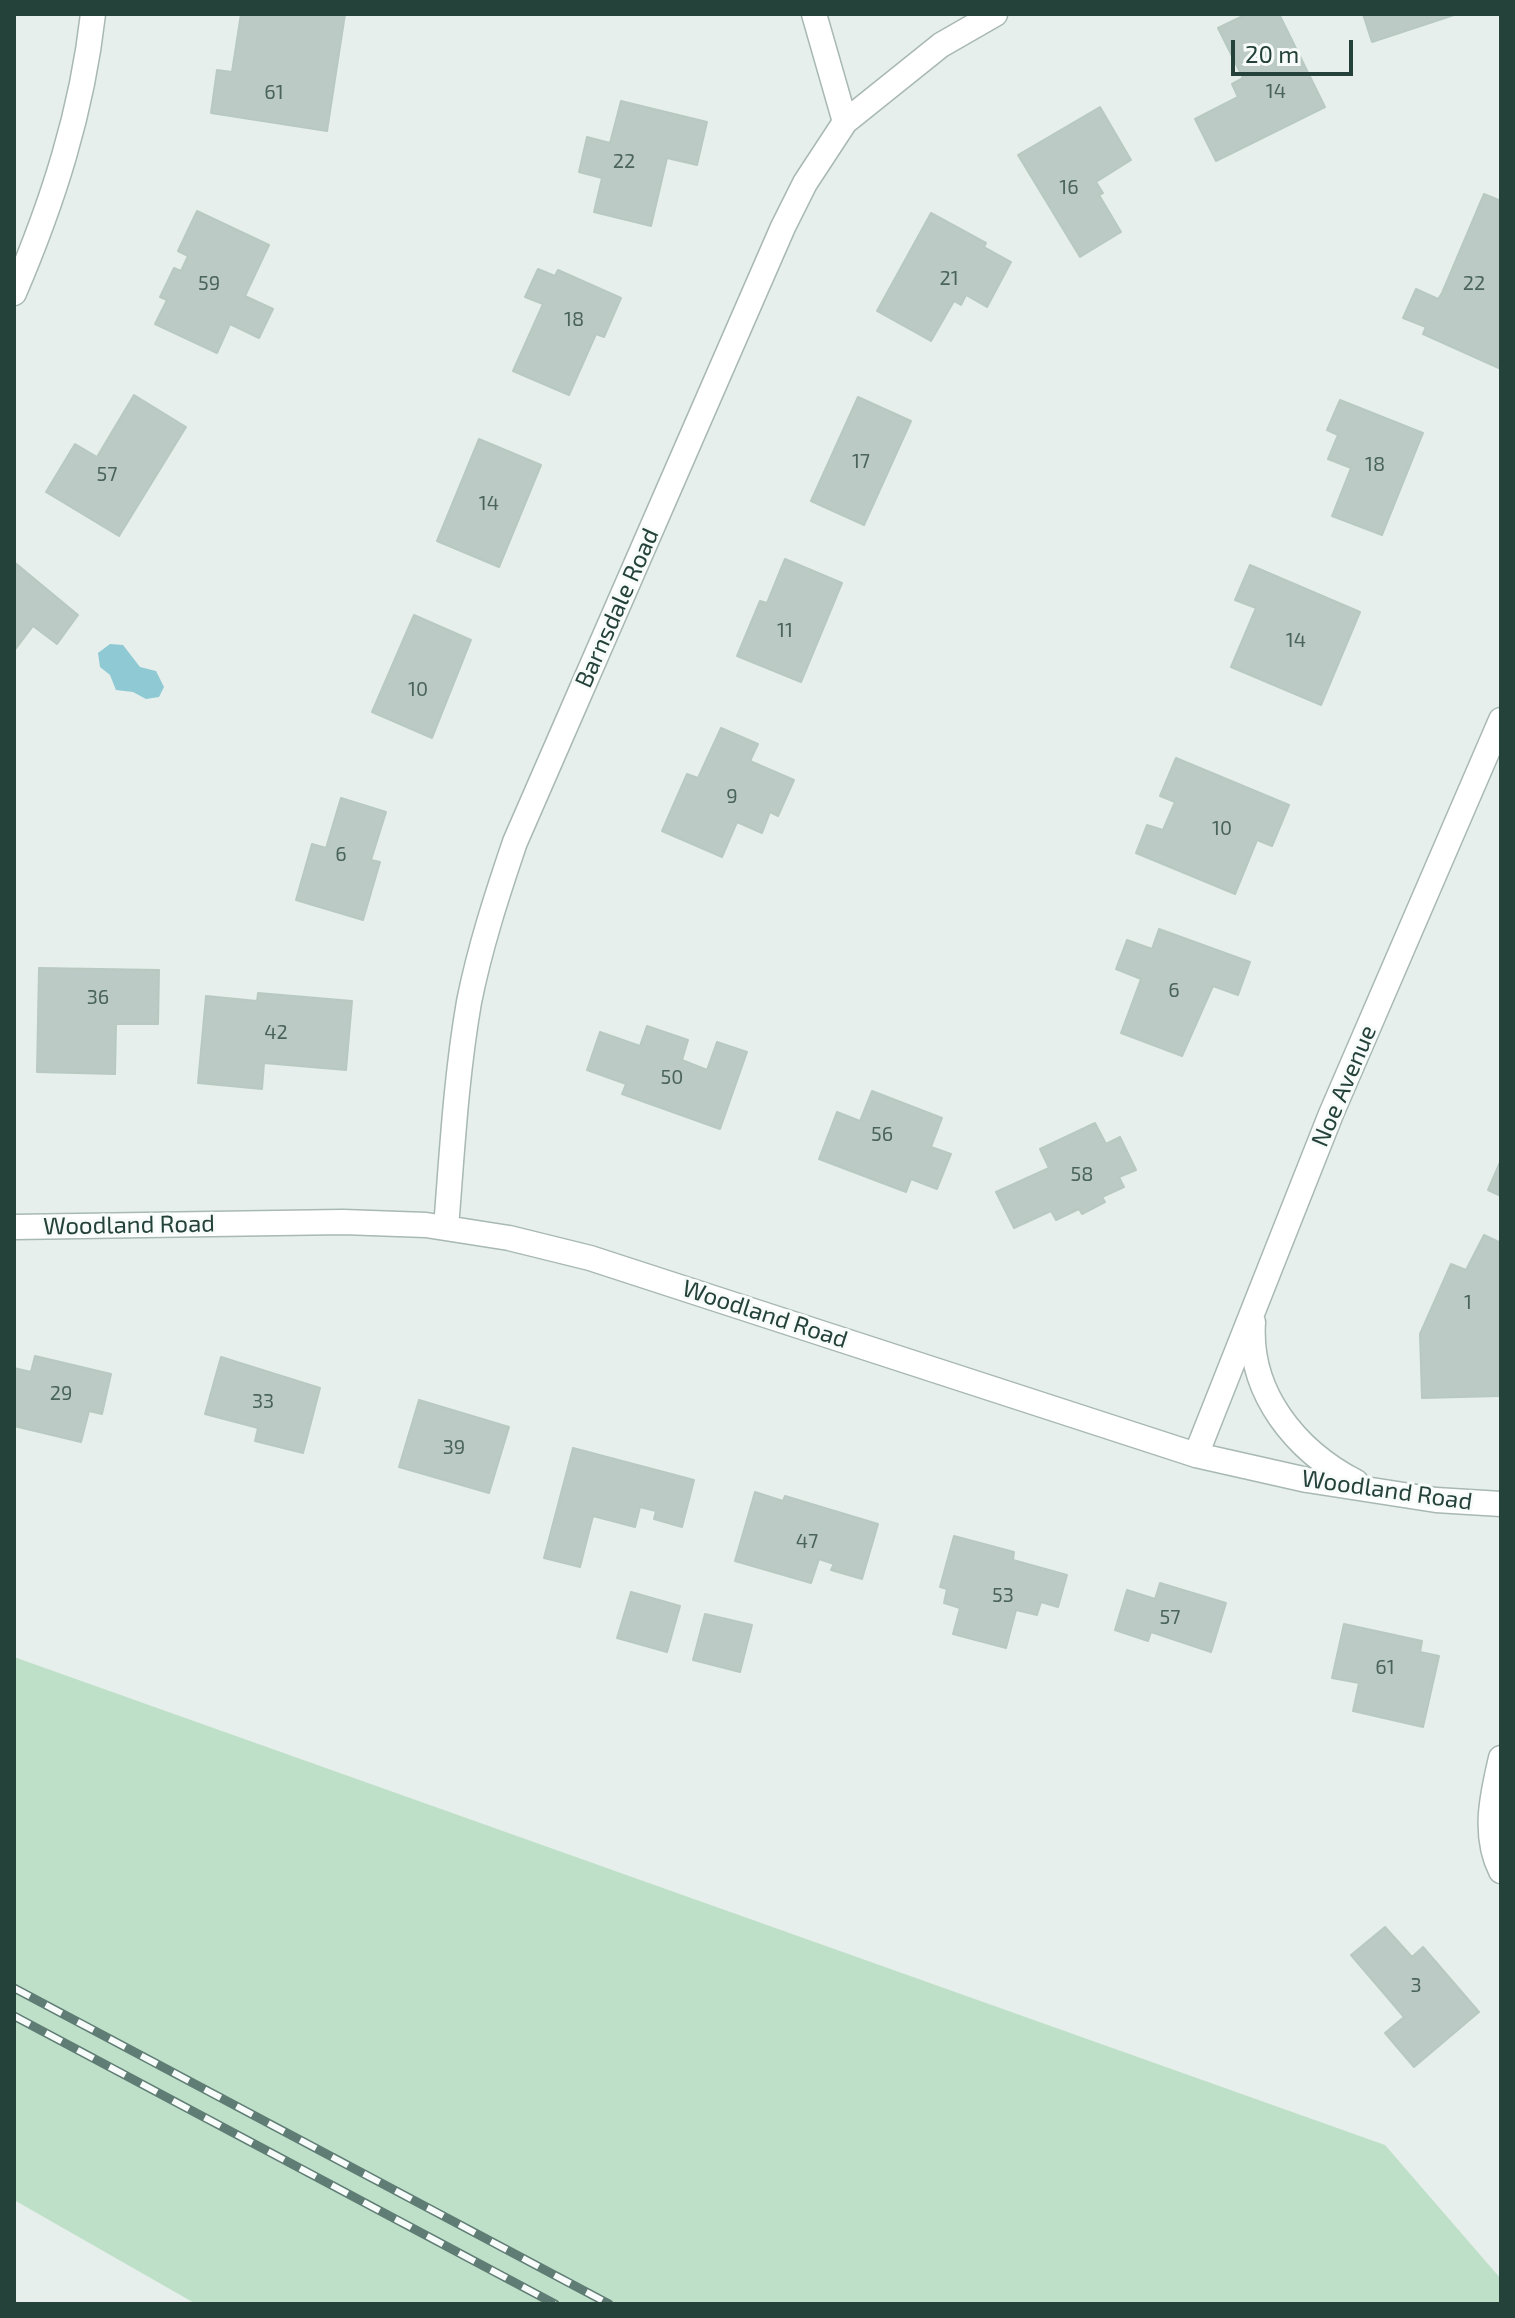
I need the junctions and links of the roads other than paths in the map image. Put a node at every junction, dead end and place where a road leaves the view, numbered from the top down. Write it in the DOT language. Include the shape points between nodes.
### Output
graph roads {
  1 [pos="93,14"];
  2 [pos="814,14"];
  3 [pos="995,14"];
  4 [pos="845,122"];
  5 [pos="14,293"];
  6 [pos="1501,720"];
  7 [pos="14,1227"];
  8 [pos="446,1228"];
  9 [pos="1254,1307"];
  10 [pos="1196,1455"];
  11 [pos="1373,1491"];
  12 [pos="1501,1504"];
  13 [pos="1501,1758"];
  14 [pos="1501,1871"];
  1 -- 5 [label="street" via="71,137 47,216"];
  2 -- 4 [label="street"];
  3 -- 4 [label="street, Barnsdale Road" via="941,45"];
  4 -- 8 [label="street, Barnsdale Road" via="783,227 515,842 488,921 469,1002"];
  6 -- 9 [label="street, Noe Avenue"];
  7 -- 8 [label="street, Woodland Road" via="343,1222"];
  8 -- 10 [label="street, Woodland Road" via="590,1258"];
  9 -- 10 [label="street, Noe Avenue"];
  9 -- 11 [label="street" via="1256,1362 1274,1409 1305,1448"];
  10 -- 11 [label="street, Woodland Road"];
  11 -- 12 [label="street, Woodland Road"];
  13 -- 14 [label="street" via="1491,1806 1491,1833"];
}
